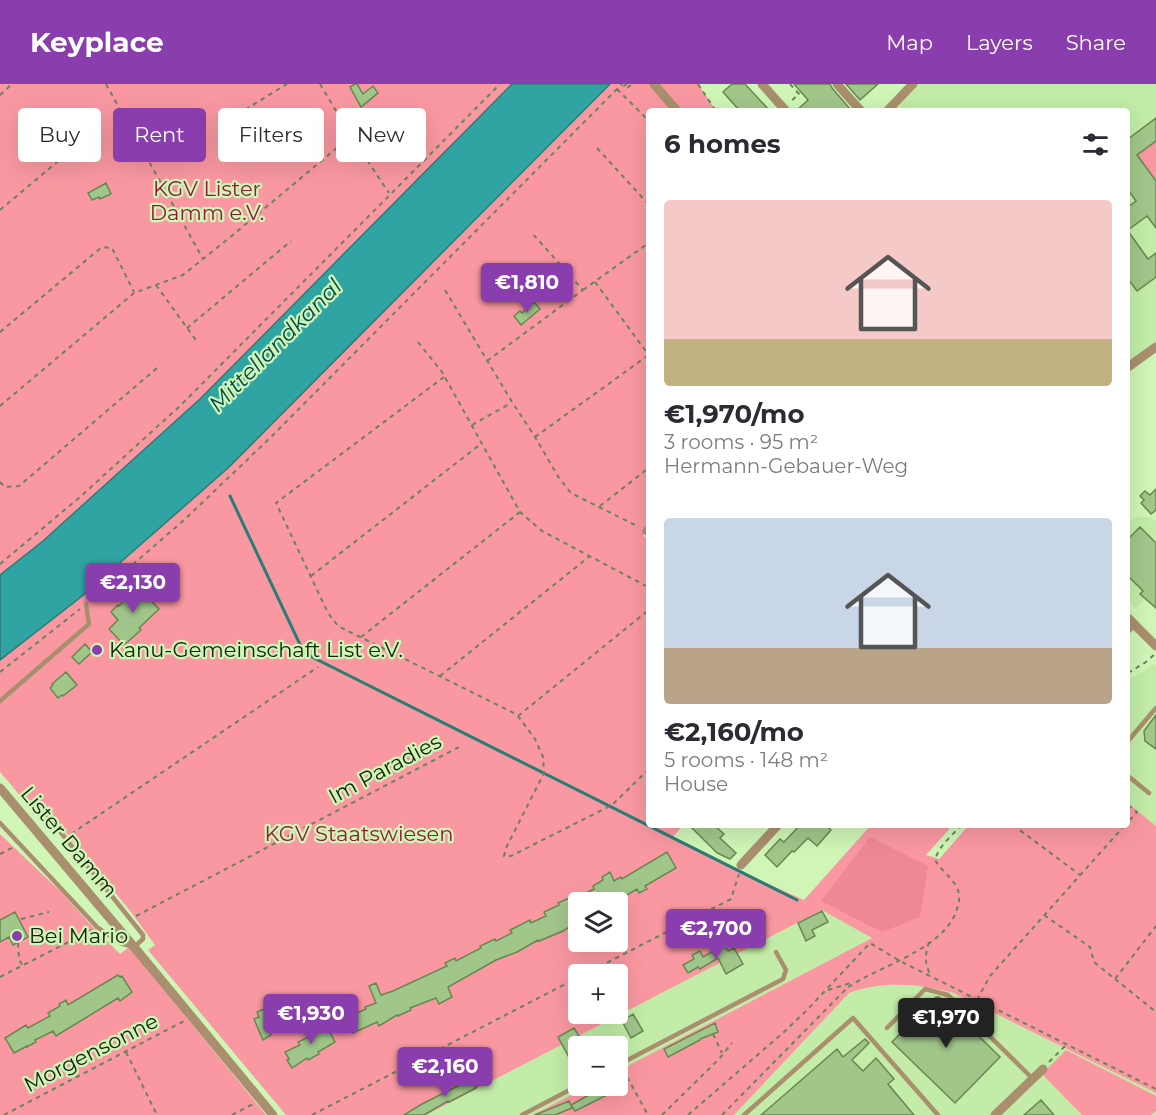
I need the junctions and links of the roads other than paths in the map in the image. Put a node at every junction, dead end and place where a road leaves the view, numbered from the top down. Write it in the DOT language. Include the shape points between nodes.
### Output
graph roads {
  1 [pos="654,84"];
  2 [pos="762,84"];
  3 [pos="837,84"];
  4 [pos="913,84"];
  5 [pos="788,106"];
  6 [pos="675,108"];
  7 [pos="858,108"];
  8 [pos="890,108"];
  9 [pos="1156,347"];
  10 [pos="1130,366"];
  11 [pos="86,604"];
  12 [pos="1132,629"];
  13 [pos="1156,646"];
  14 [pos="0,701"];
  15 [pos="1156,708"];
  16 [pos="1130,739"];
  17 [pos="1130,778"];
  18 [pos="0,788"];
  19 [pos="1149,793"];
  20 [pos="38,804"];
  21 [pos="0,823"];
  22 [pos="775,828"];
  23 [pos="740,869"];
  24 [pos="134,947"];
  25 [pos="776,952"];
  26 [pos="887,1028"];
  27 [pos="628,1060"];
  28 [pos="1043,1069"];
  29 [pos="1033,1079"];
  30 [pos="568,1091"];
  31 [pos="273,1115"];
  32 [pos="522,1115"];
  33 [pos="744,1115"];
  34 [pos="938,1115"];
  35 [pos="995,1115"];
  1 -- 6 [label="street"];
  2 -- 5 [label="street"];
  3 -- 7 [label="street"];
  4 -- 8 [label="street"];
  9 -- 10 [label="street"];
  11 -- 14 [label="lane" via="89,624"];
  12 -- 13 [label="street"];
  15 -- 16 [label="lane"];
  17 -- 19 [label="lane"];
  18 -- 24 [label="street, Lister Damm"];
  20 -- 24 [label="lane, Lister Damm" via="143,935"];
  21 -- 24 [label="lane" via="97,927 120,943"];
  22 -- 23 [label="street"];
  24 -- 31 [label="street, Lister Damm"];
  25 -- 27 [label="lane" via="786,970 783,979"];
  26 -- 29 [label="lane" via="925,989 948,995"];
  28 -- 29 [label="street"];
  29 -- 35 [label="street"];
  30 -- 32 [label="lane"];
  33 -- 34 [label="lane" via="853,1018"];
}
